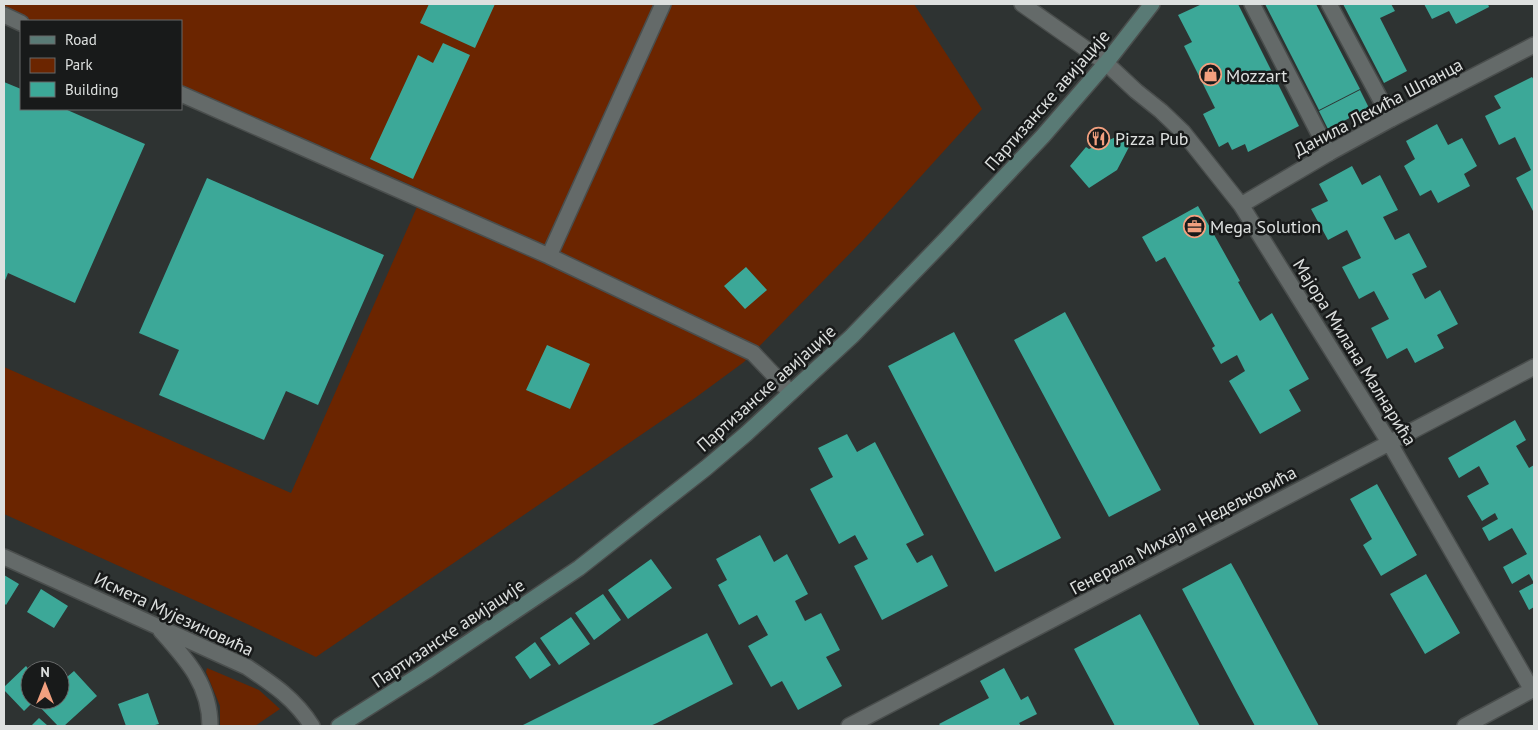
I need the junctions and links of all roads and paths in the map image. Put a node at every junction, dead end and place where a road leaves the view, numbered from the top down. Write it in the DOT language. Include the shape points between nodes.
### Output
graph roads {
  1 [pos="663,4"];
  2 [pos="1022,4"];
  3 [pos="1152,4"];
  4 [pos="1252,4"];
  5 [pos="1329,4"];
  6 [pos="4,16"];
  7 [pos="20,23"];
  8 [pos="1534,44"];
  9 [pos="1106,63"];
  10 [pos="182,94"];
  11 [pos="1391,119"];
  12 [pos="1329,153"];
  13 [pos="1241,205"];
  14 [pos="549,256"];
  15 [pos="1534,367"];
  16 [pos="790,392"];
  17 [pos="1390,442"];
  18 [pos="4,558"];
  19 [pos="157,626"];
  20 [pos="1533,690"];
  21 [pos="210,726"];
  22 [pos="312,726"];
  23 [pos="339,726"];
  24 [pos="849,726"];
  25 [pos="1466,726"];
  1 -- 14 [label="street"];
  2 -- 9 [label="street, Мајора Милана Малнарића"];
  3 -- 9 [label="street, Партизанске авијације"];
  4 -- 12 [label="street"];
  5 -- 11 [label="street"];
  6 -- 7 [label="street"];
  8 -- 11 [label="street, Данила Лекића Шпанца"];
  9 -- 13 [label="street, Мајора Милана Малнарића" via="1183,132"];
  9 -- 16 [label="street, Партизанске авијације" via="1043,136 945,240 865,323"];
  10 -- 14 [label="street"];
  11 -- 12 [label="street, Данила Лекића Шпанца"];
  12 -- 13 [label="street, Данила Лекића Шпанца"];
  13 -- 17 [label="street, Мајора Милана Малнарића"];
  14 -- 16 [label="street" via="752,353"];
  15 -- 17 [label="street, Генерала Михајла Недељковића"];
  16 -- 23 [label="street, Партизанске авијације" via="706,468 579,568"];
  17 -- 20 [label="street, Мајора Милана Малнарића"];
  17 -- 24 [label="street, Генерала Михајла Недељковића"];
  18 -- 19 [label="street, Исмета Мујезиновића"];
  19 -- 21 [label="street" via="188,660 206,692"];
  19 -- 22 [label="street, Исмета Мујезиновића" via="247,667 289,697"];
  20 -- 25 [label="street"];
}
